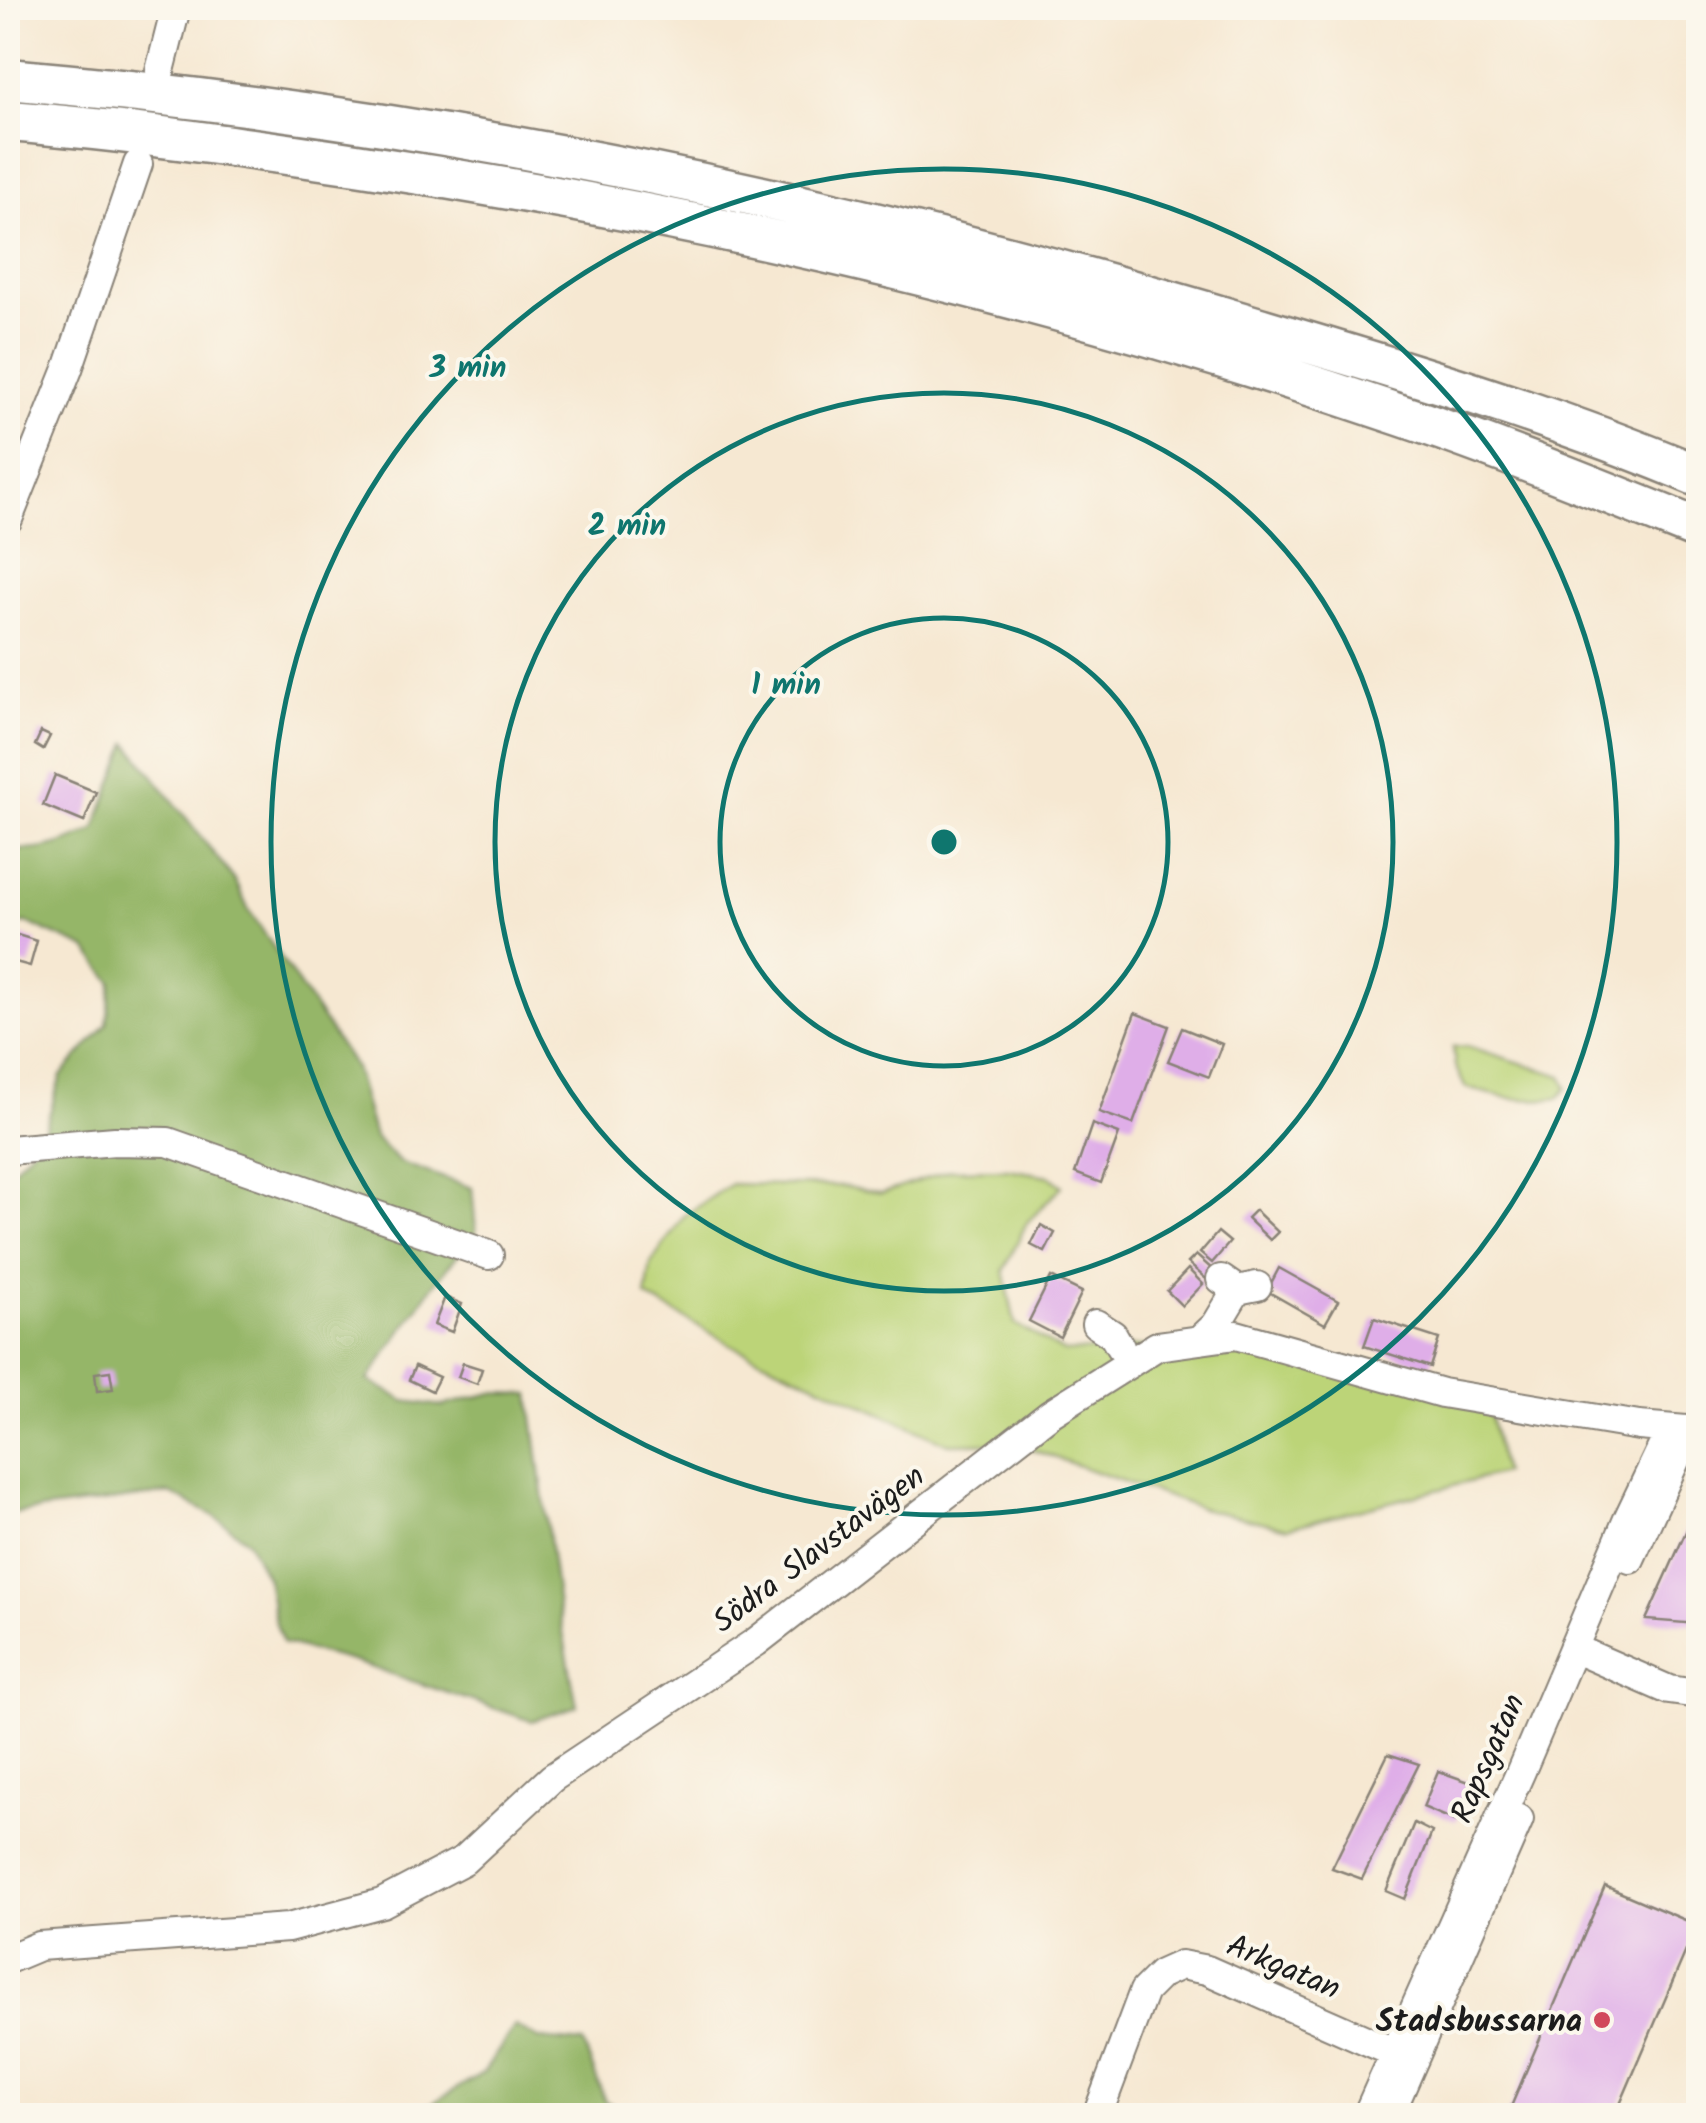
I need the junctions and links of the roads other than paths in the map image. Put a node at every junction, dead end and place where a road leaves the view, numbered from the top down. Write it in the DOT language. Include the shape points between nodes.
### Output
graph roads {
  1 [pos="176,8"];
  2 [pos="160,71"];
  3 [pos="8,79"];
  4 [pos="8,120"];
  5 [pos="138,164"];
  6 [pos="1698,476"];
  7 [pos="8,519"];
  8 [pos="1698,529"];
  9 [pos="8,1150"];
  10 [pos="489,1255"];
  11 [pos="1238,1285"];
  12 [pos="1096,1324"];
  13 [pos="1200,1340"];
  14 [pos="1120,1347"];
  15 [pos="1686,1430"];
  16 [pos="1581,1652"];
  17 [pos="1698,1694"];
  18 [pos="8,1959"];
  19 [pos="1404,2056"];
  20 [pos="1098,2116"];
  21 [pos="1366,2116"];
  22 [pos="1389,2116"];
  1 -- 2 [label="street"];
  3 -- 6 [label="highway" via="262,107 488,142 946,239 1424,378"];
  4 -- 8 [label="highway" via="488,184 753,235 1176,344 1405,416"];
  5 -- 7 [label="street"];
  9 -- 10 [label="street" via="168,1142"];
  11 -- 13 [label="street"];
  12 -- 14 [label="street"];
  13 -- 15 [label="street, Södra Slavstavägen" via="1236,1335 1442,1393"];
  13 -- 18 [label="street, Södra Slavstavägen" via="1157,1346 1051,1413 756,1642 552,1778 464,1860 382,1903 288,1928 39,1946"];
  15 -- 16 [label="street, Rapsgatan"];
  16 -- 17 [label="street" via="1669,1690"];
  16 -- 19 [label="street, Rapsgatan"];
  19 -- 20 [label="street, Arkgatan" via="1207,1970 1181,1965 1144,1990"];
  19 -- 21 [label="street, Rapsgatan"];
  19 -- 22 [label="street, Rapsgatan"];
}
